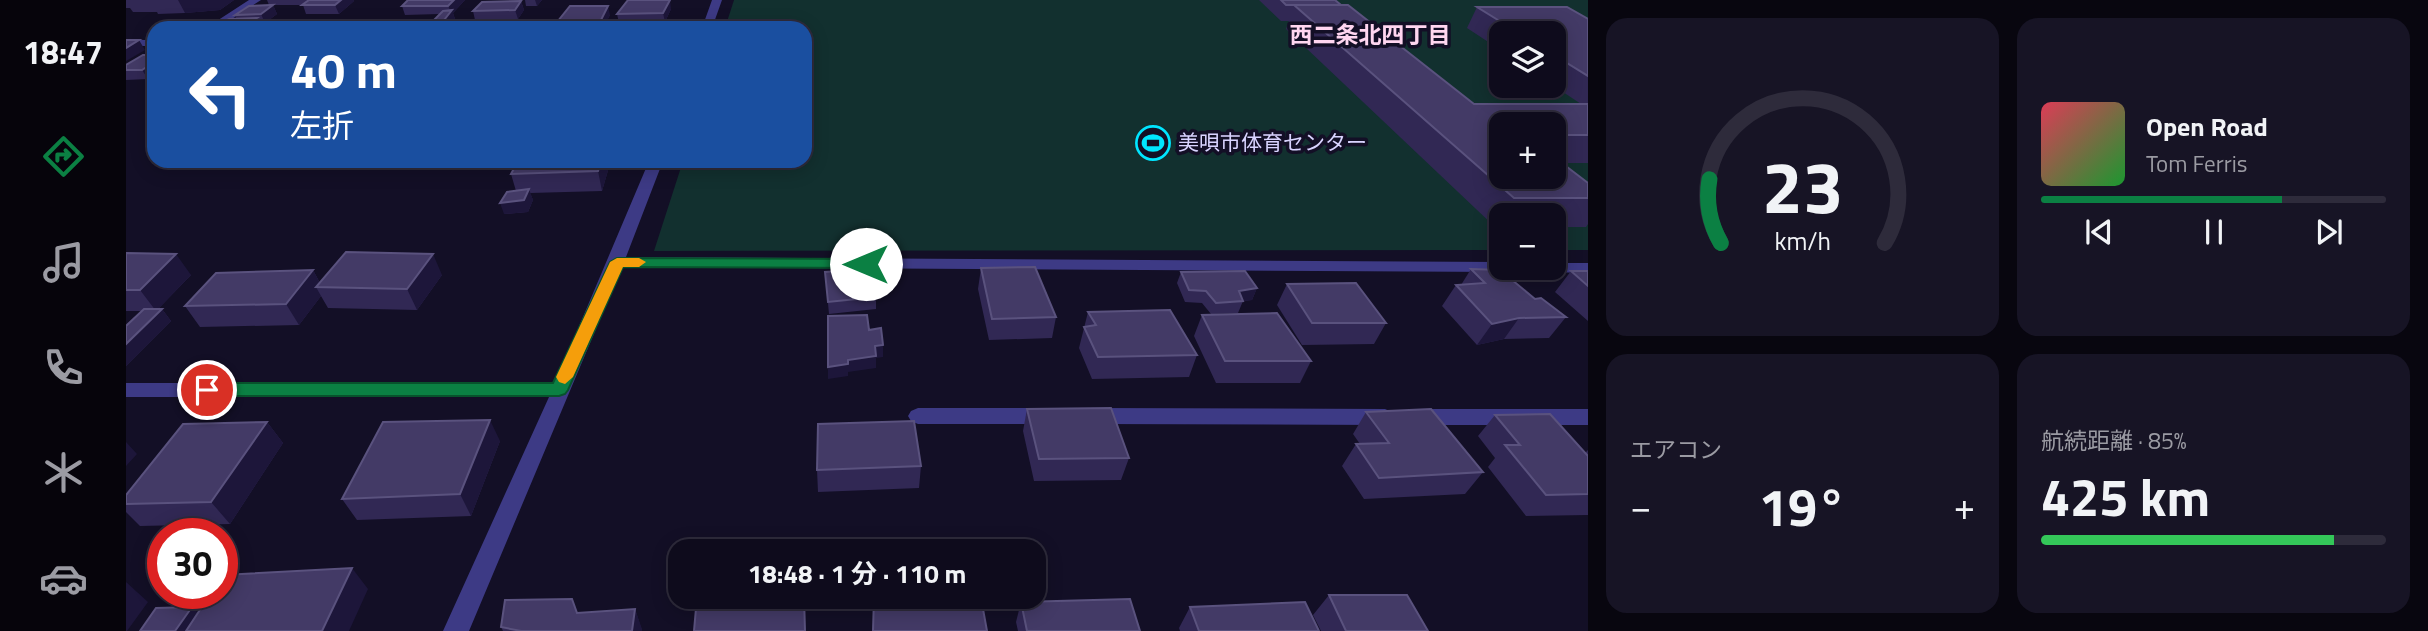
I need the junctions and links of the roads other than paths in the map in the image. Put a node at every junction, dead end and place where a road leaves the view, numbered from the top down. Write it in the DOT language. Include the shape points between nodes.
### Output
graph roads {
  1 [pos="256,0"];
  2 [pos="717,0"];
  3 [pos="222,21"];
  4 [pos="709,21"];
  5 [pos="126,43"];
  6 [pos="147,43"];
  7 [pos="653,168"];
  8 [pos="617,262"];
  9 [pos="1489,267"];
  10 [pos="1566,268"];
  11 [pos="1588,268"];
  12 [pos="126,390"];
  13 [pos="559,390"];
  14 [pos="918,416"];
  15 [pos="1588,417"];
  16 [pos="456,631"];
  1 -- 3 [label="street"];
  2 -- 4 [label="street"];
  5 -- 6 [label="street"];
  7 -- 8 [label="street"];
  8 -- 9 [label="street"];
  8 -- 13 [label="street"];
  10 -- 11 [label="street"];
  12 -- 13 [label="street"];
  13 -- 16 [label="street"];
  14 -- 15 [label="street"];
}
